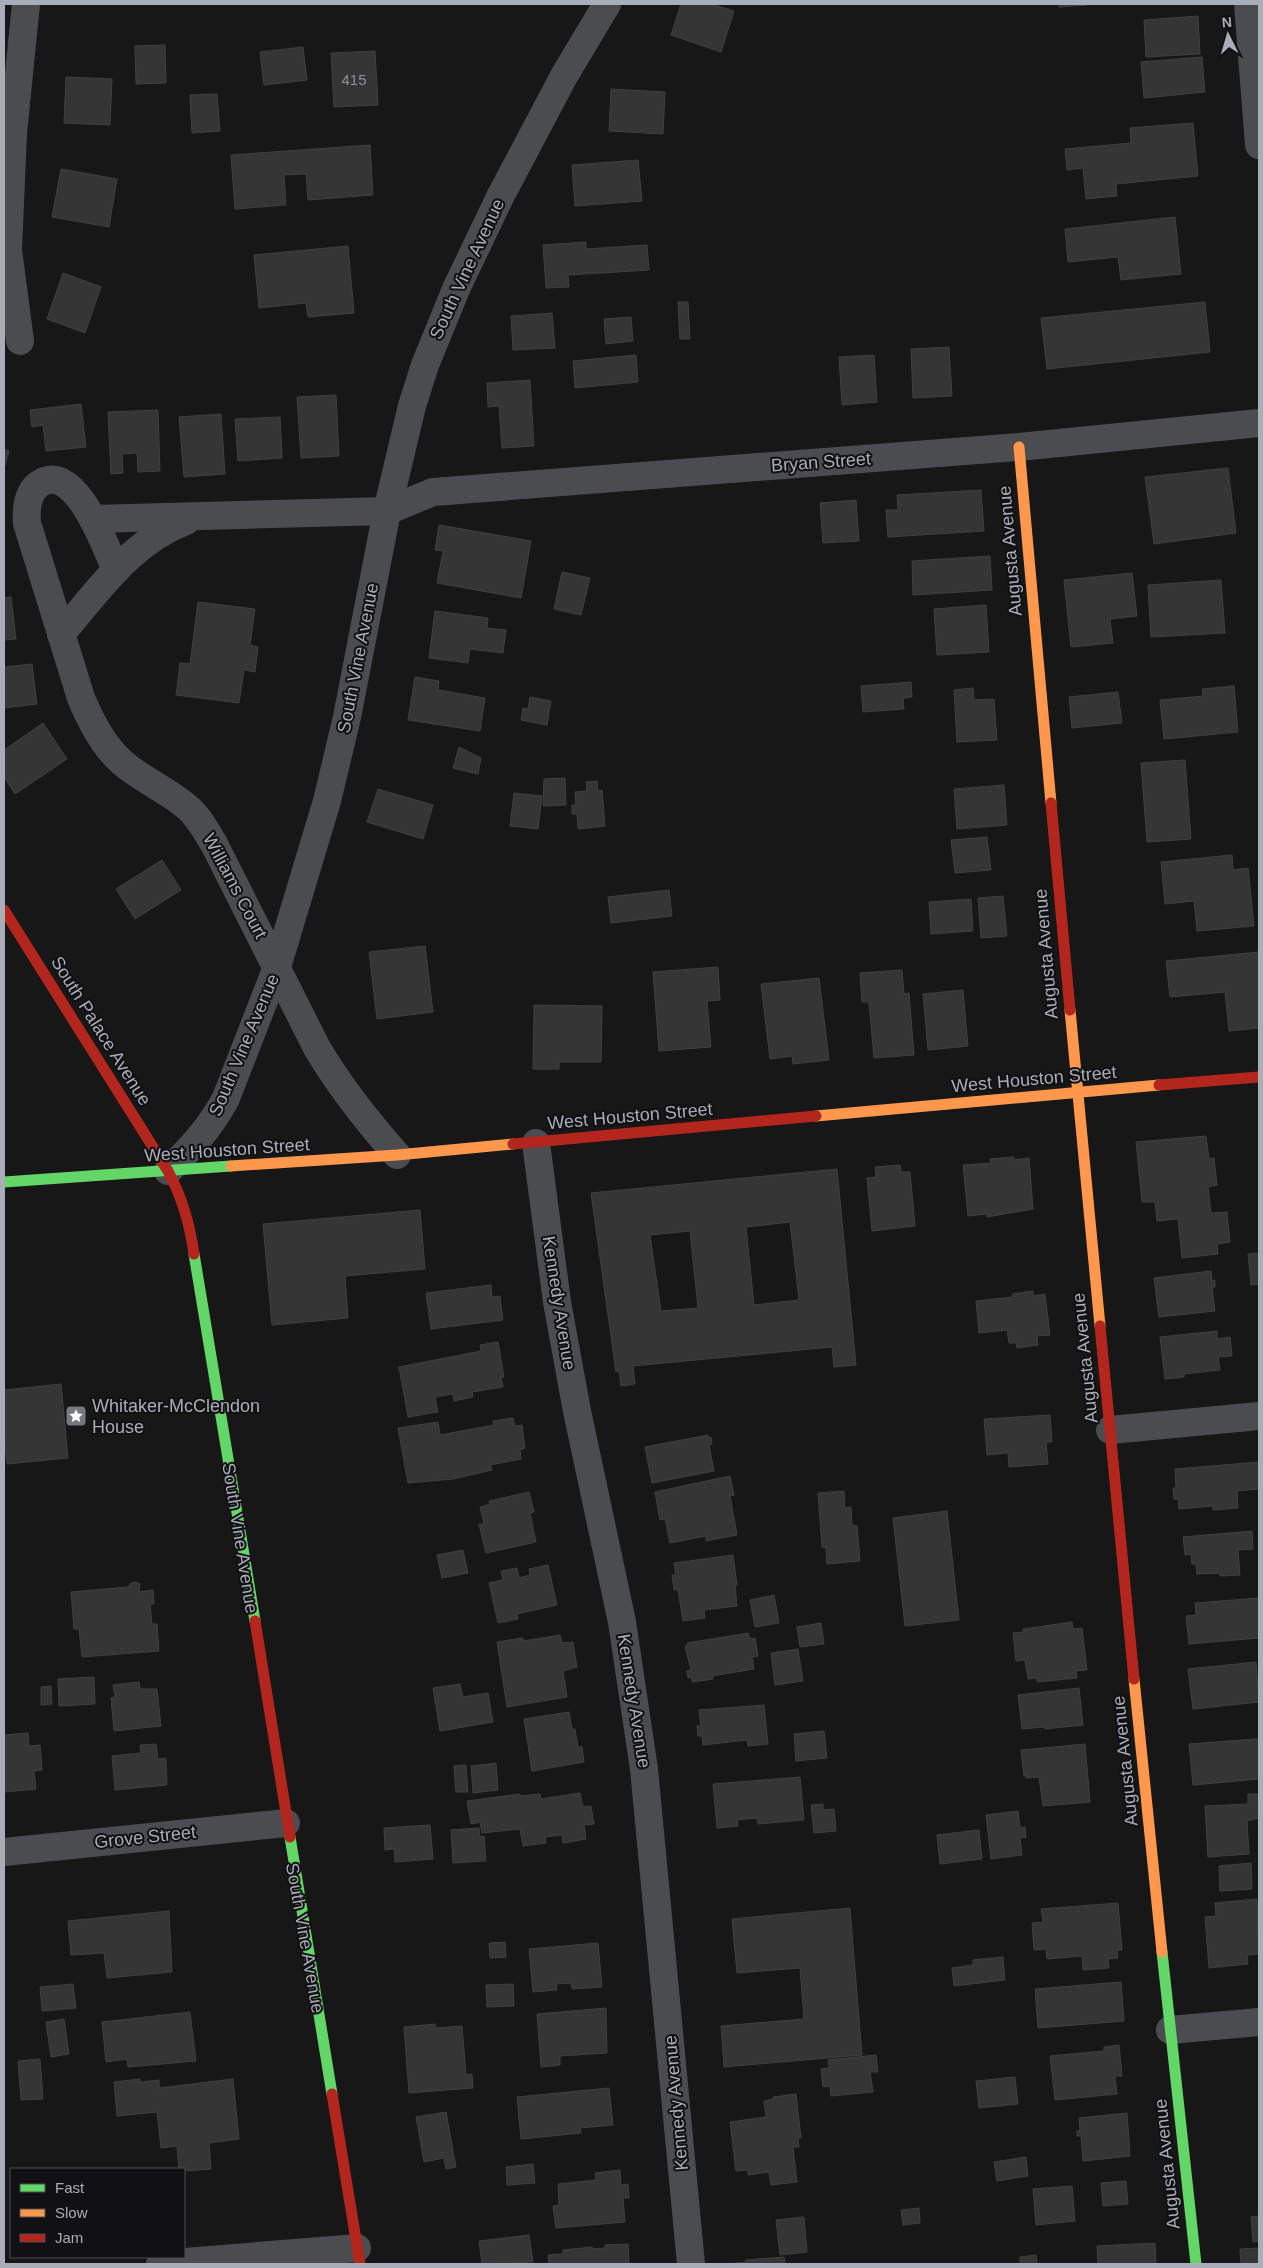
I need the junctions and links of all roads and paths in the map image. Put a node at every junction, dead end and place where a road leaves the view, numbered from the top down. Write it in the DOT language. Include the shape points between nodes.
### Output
graph roads {
  1 [pos="26,4"];
  2 [pos="608,4"];
  3 [pos="1248,4"];
  4 [pos="1259,145"];
  5 [pos="20,341"];
  6 [pos="1259,423"];
  7 [pos="1018,447"];
  8 [pos="387,511"];
  9 [pos="200,515"];
  10 [pos="93,519"];
  11 [pos="116,570"];
  12 [pos="61,634"];
  13 [pos="4,910"];
  14 [pos="277,967"];
  15 [pos="1259,1077"];
  16 [pos="1076,1092"];
  17 [pos="536,1143"];
  18 [pos="397,1155"];
  19 [pos="168,1170"];
  20 [pos="4,1182"];
  21 [pos="1259,1416"];
  22 [pos="1110,1430"];
  23 [pos="286,1823"];
  24 [pos="4,1852"];
  25 [pos="1259,2022"];
  26 [pos="1170,2030"];
  27 [pos="359,2256"];
  28 [pos="160,2264"];
  29 [pos="691,2264"];
  30 [pos="1196,2264"];
  1 -- 5 [label="street" via="14,133 8,250"];
  2 -- 8 [label="street, South Vine Avenue" via="564,76 500,197 438,328 412,406"];
  3 -- 4 [label="street"];
  6 -- 7 [label="street, Bryan Street"];
  7 -- 8 [label="street, Bryan Street" via="433,492"];
  7 -- 16 [label="street, Augusta Avenue"];
  8 -- 9 [label="street"];
  8 -- 14 [label="street, South Vine Avenue" via="340,748"];
  9 -- 10 [label="street"];
  9 -- 11 [label="street" via="154,536"];
  10 -- 11 [label="street, Williams Court"];
  10 -- 12 [label="street, Williams Court" via="67,484 50,480 40,484 27,502 27,523"];
  11 -- 12 [label="street"];
  12 -- 14 [label="street, Williams Court" via="90,721 112,752 128,767 187,807 202,824"];
  13 -- 19 [label="street, South Palace Avenue"];
  14 -- 18 [label="street, Williams Court" via="333,1076"];
  14 -- 19 [label="street, South Vine Avenue" via="226,1098 194,1145"];
  15 -- 16 [label="street, West Houston Street"];
  16 -- 17 [label="street, West Houston Street"];
  16 -- 22 [label="street, Augusta Avenue"];
  17 -- 18 [label="street, West Houston Street"];
  17 -- 29 [label="street, Kennedy Avenue" via="557,1302 636,1704"];
  18 -- 19 [label="street, West Houston Street"];
  19 -- 20 [label="street, West Houston Street"];
  19 -- 23 [label="street, South Vine Avenue" via="178,1190 191,1233"];
  21 -- 22 [label="street"];
  22 -- 26 [label="street, Augusta Avenue"];
  23 -- 24 [label="street, Grove Street"];
  23 -- 27 [label="street, South Vine Avenue"];
  25 -- 26 [label="street"];
  26 -- 30 [label="street, Augusta Avenue"];
  27 -- 28 [label="street"];
}
